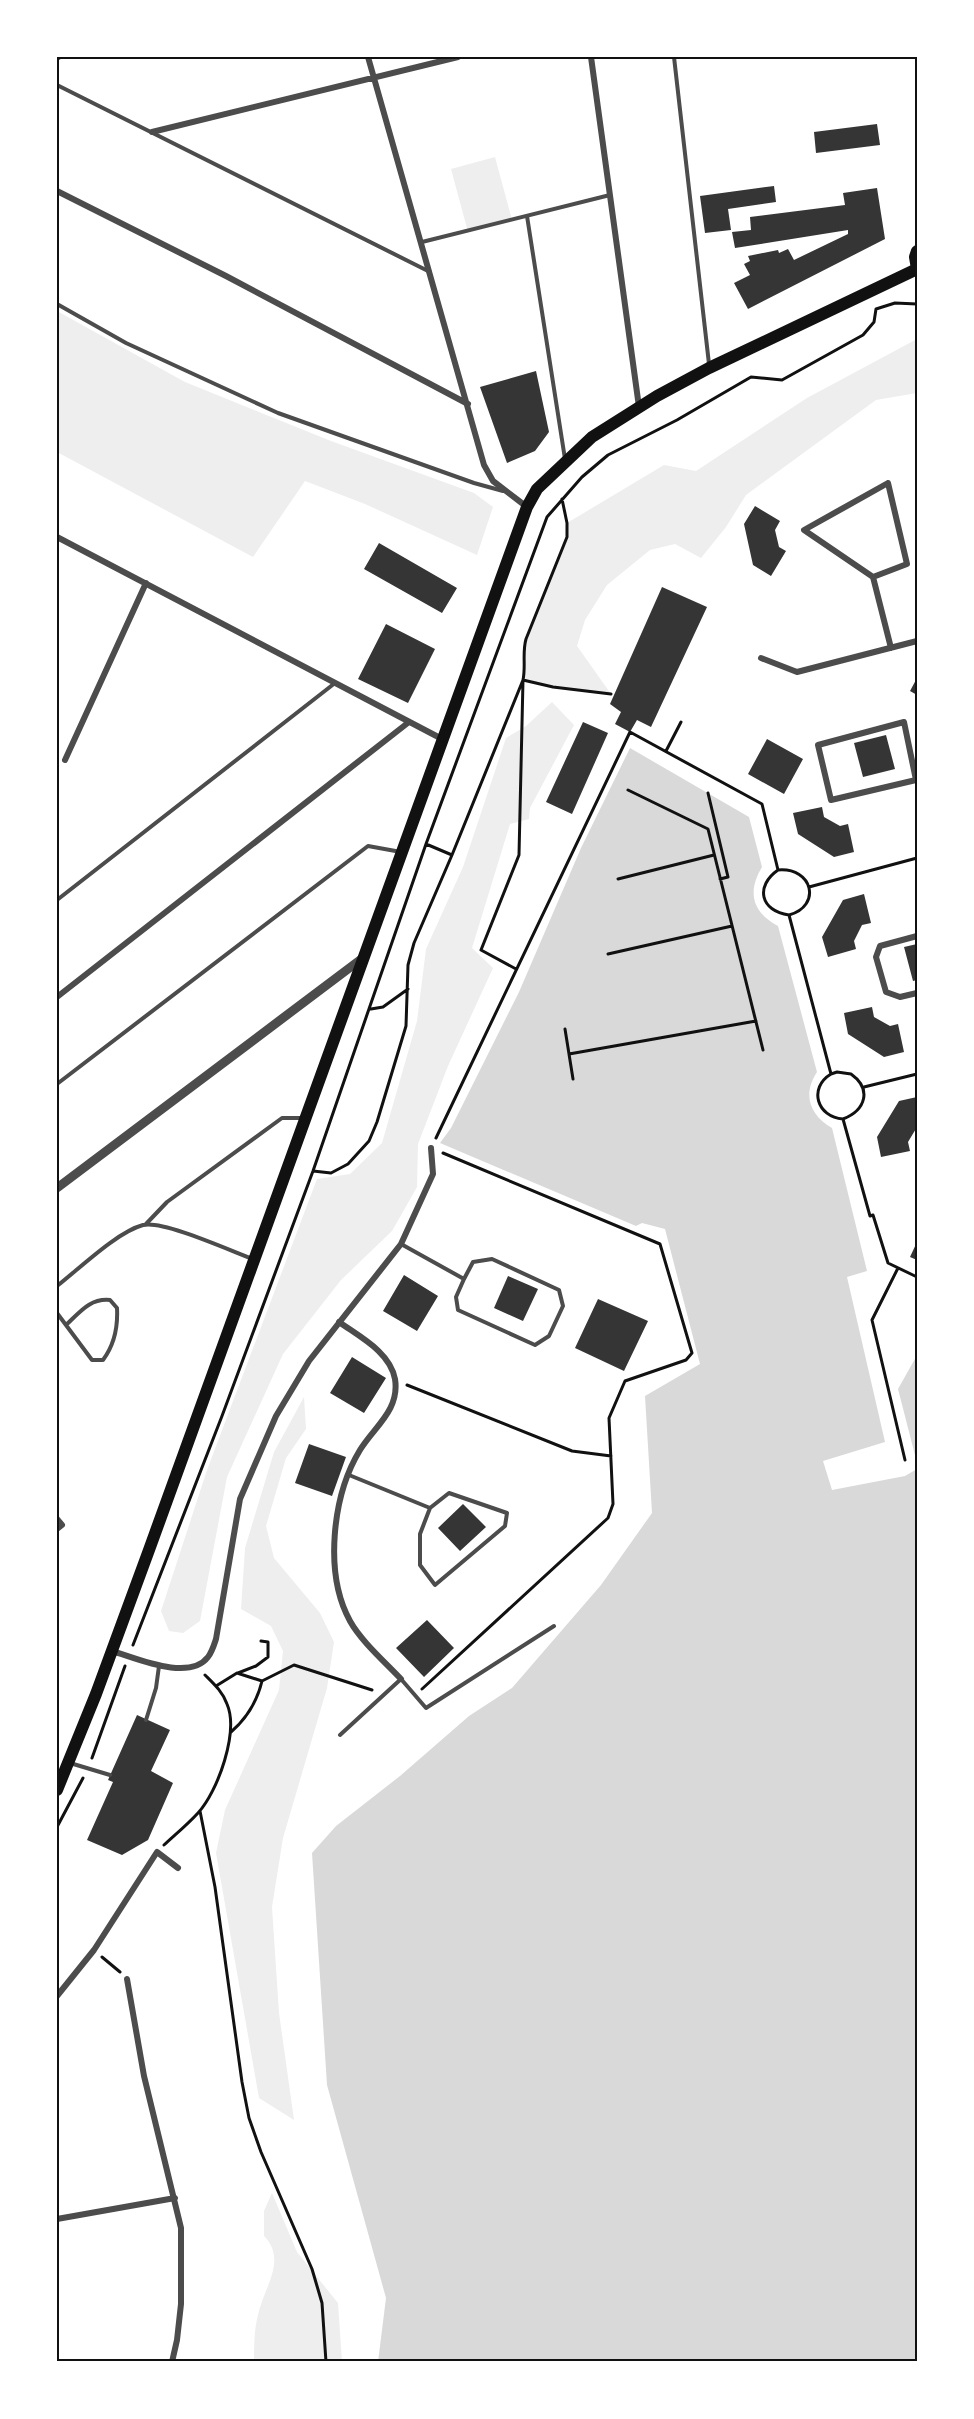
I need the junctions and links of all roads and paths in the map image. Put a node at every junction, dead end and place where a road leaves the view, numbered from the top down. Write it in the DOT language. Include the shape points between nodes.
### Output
graph roads {
  1 [pos="368,57"];
  2 [pos="459,57"];
  3 [pos="591,57"];
  4 [pos="674,57"];
  5 [pos="373,77"];
  6 [pos="57,85"];
  7 [pos="152,132"];
  8 [pos="57,191"];
  9 [pos="609,195"];
  10 [pos="527,216"];
  11 [pos="422,242"];
  12 [pos="917,250"];
  13 [pos="917,269"];
  14 [pos="431,273"];
  15 [pos="57,304"];
  16 [pos="917,304"];
  17 [pos="709,368"];
  18 [pos="468,404"];
  19 [pos="639,408"];
  20 [pos="565,462"];
  21 [pos="509,492"];
  22 [pos="562,499"];
  23 [pos="527,507"];
  24 [pos="57,537"];
  25 [pos="873,577"];
  26 [pos="146,583"];
  27 [pos="917,641"];
  28 [pos="891,648"];
  29 [pos="761,658"];
  30 [pos="523,680"];
  31 [pos="334,682"];
  32 [pos="610,694"];
  33 [pos="409,722"];
  34 [pos="681,722"];
  35 [pos="444,740"];
  36 [pos="666,751"];
  37 [pos="64,760"];
  38 [pos="915,766"];
  39 [pos="628,790"];
  40 [pos="708,793"];
  41 [pos="426,844"];
  42 [pos="403,852"];
  43 [pos="452,855"];
  44 [pos="714,855"];
  45 [pos="917,858"];
  46 [pos="778,870"];
  47 [pos="618,879"];
  48 [pos="720,879"];
  49 [pos="809,887"];
  50 [pos="57,900"];
  51 [pos="789,915"];
  52 [pos="732,926"];
  53 [pos="917,936"];
  54 [pos="608,954"];
  55 [pos="364,957"];
  56 [pos="516,969"];
  57 [pos="408,989"];
  58 [pos="917,993"];
  59 [pos="57,997"];
  60 [pos="370,1010"];
  61 [pos="756,1021"];
  62 [pos="565,1029"];
  63 [pos="763,1050"];
  64 [pos="569,1054"];
  65 [pos="831,1074"];
  66 [pos="917,1074"];
  67 [pos="573,1079"];
  68 [pos="57,1084"];
  69 [pos="863,1088"];
  70 [pos="306,1118"];
  71 [pos="843,1119"];
  72 [pos="431,1148"];
  73 [pos="313,1171"];
  74 [pos="57,1188"];
  75 [pos="146,1224"];
  76 [pos="401,1244"];
  77 [pos="255,1260"];
  78 [pos="898,1268"];
  79 [pos="917,1276"];
  80 [pos="464,1279"];
  81 [pos="57,1286"];
  82 [pos="57,1313"];
  83 [pos="339,1322"];
  84 [pos="66,1325"];
  85 [pos="395,1379"];
  86 [pos="611,1456"];
  87 [pos="905,1460"];
  88 [pos="349,1475"];
  89 [pos="430,1508"];
  90 [pos="57,1519"];
  91 [pos="57,1529"];
  92 [pos="554,1626"];
  93 [pos="261,1641"];
  94 [pos="112,1651"];
  95 [pos="129,1656"];
  96 [pos="159,1665"];
  97 [pos="196,1666"];
  98 [pos="237,1673"];
  99 [pos="401,1679"];
  100 [pos="262,1682"];
  101 [pos="216,1686"];
  102 [pos="412,1693"];
  103 [pos="385,1694"];
  104 [pos="147,1720"];
  105 [pos="231,1732"];
  106 [pos="340,1735"];
  107 [pos="70,1762"];
  108 [pos="89,1768"];
  109 [pos="110,1775"];
  110 [pos="57,1790"];
  111 [pos="200,1811"];
  112 [pos="57,1827"];
  113 [pos="156,1852"];
  114 [pos="178,1868"];
  115 [pos="94,1950"];
  116 [pos="127,1979"];
  117 [pos="57,1996"];
  118 [pos="175,2198"];
  119 [pos="57,2219"];
  120 [pos="172,2362"];
  121 [pos="326,2362"];
  1 -- 5 [label="street"];
  2 -- 5 [label="street"];
  3 -- 9 [label="street"];
  4 -- 17 [label="lane"];
  5 -- 7 [label="street"];
  5 -- 11 [label="street"];
  6 -- 7 [label="lane"];
  7 -- 14 [label="lane"];
  8 -- 18 [label="street"];
  9 -- 10 [label="lane"];
  9 -- 19 [label="street"];
  10 -- 11 [label="lane"];
  10 -- 20 [label="lane"];
  11 -- 14 [label="street"];
  12 -- 13 [label="main road"];
  13 -- 17 [label="main road"];
  14 -- 18 [label="street"];
  15 -- 21 [label="lane" via="126,343 278,413"];
  16 -- 22 [label="path" via="895,303 876,309 874,322 863,335 782,380 752,377 608,455"];
  17 -- 19 [label="main road"];
  18 -- 21 [label="street" via="484,465 493,481"];
  19 -- 20 [label="main road" via="592,437"];
  20 -- 23 [label="main road" via="537,489"];
  21 -- 23 [label="street"];
  22 -- 30 [label="path" via="567,537 525,639"];
  22 -- 41 [label="path" via="547,517 537,539"];
  23 -- 35 [label="main road"];
  24 -- 26 [label="street"];
  25 -- 25 [label="street" via="804,530 888,483 907,564"];
  25 -- 28 [label="street"];
  26 -- 31 [label="street"];
  26 -- 37 [label="street"];
  27 -- 28 [label="street"];
  28 -- 29 [label="street" via="797,672"];
  30 -- 32 [label="path"];
  30 -- 43 [label="path"];
  30 -- 56 [label="path" via="519,855 481,950"];
  31 -- 33 [label="street"];
  31 -- 50 [label="lane"];
  33 -- 35 [label="street"];
  33 -- 59 [label="street"];
  34 -- 36 [label="path"];
  35 -- 42 [label="main road"];
  36 -- 46 [label="path" via="762,804"];
  36 -- 56 [label="path" via="630,732"];
  38 -- 38 [label="street" via="916,780 831,800 818,745 904,722"];
  39 -- 44 [label="path" via="708,829"];
  40 -- 48 [label="path" via="728,877"];
  41 -- 43 [label="path"];
  41 -- 60 [label="path"];
  42 -- 55 [label="main road"];
  42 -- 68 [label="lane" via="368,846"];
  43 -- 57 [label="path" via="414,944 408,965"];
  44 -- 47 [label="path"];
  44 -- 48 [label="path"];
  45 -- 49 [label="path"];
  46 -- 49 [label="path" via="796,871"];
  46 -- 51 [label="path" via="766,882 763,893 772,910"];
  48 -- 52 [label="path"];
  49 -- 51 [label="path" via="802,909"];
  51 -- 65 [label="path"];
  52 -- 54 [label="path"];
  52 -- 61 [label="path"];
  53 -- 58 [label="street" via="880,946 876,957 886,992 900,997"];
  55 -- 70 [label="main road"];
  55 -- 74 [label="street"];
  56 -- 72 [label="path"];
  57 -- 60 [label="path" via="383,1007"];
  57 -- 73 [label="path" via="406,1026 369,1141 348,1164 331,1173"];
  60 -- 73 [label="path"];
  61 -- 63 [label="path"];
  61 -- 64 [label="path"];
  62 -- 64 [label="path"];
  64 -- 67 [label="path"];
  65 -- 69 [label="path" via="850,1074"];
  65 -- 71 [label="path" via="820,1083 818,1103 825,1113"];
  66 -- 69 [label="path"];
  69 -- 71 [label="path" via="860,1108"];
  70 -- 75 [label="lane" via="282,1118 167,1202"];
  70 -- 77 [label="main road"];
  71 -- 78 [label="path" via="870,1216 873,1215 888,1263"];
  72 -- 76 [label="street" via="433,1174"];
  72 -- 86 [label="path" via="660,1244 692,1353 686,1360 625,1382 609,1418"];
  73 -- 95 [label="path"];
  75 -- 77 [label="lane" via="180,1231"];
  75 -- 81 [label="lane" via="126,1232"];
  76 -- 80 [label="lane"];
  76 -- 83 [label="street"];
  77 -- 94 [label="main road"];
  78 -- 79 [label="path"];
  78 -- 87 [label="path" via="872,1320"];
  80 -- 80 [label="lane" via="473,1262 492,1258 559,1290 562,1306 549,1336 534,1345 458,1310 456,1297"];
  82 -- 84 [label="lane"];
  83 -- 85 [label="street" via="374,1347 389,1363"];
  83 -- 97 [label="street" via="309,1361 276,1416 240,1499 216,1639 208,1658"];
  84 -- 84 [label="lane" via="99,1299 110,1300 117,1308 115,1336 103,1360 92,1360"];
  85 -- 86 [label="path" via="572,1451"];
  85 -- 88 [label="street" via="395,1395 388,1414 359,1451"];
  86 -- 102 [label="path" via="613,1504 608,1518 421,1690"];
  88 -- 89 [label="lane"];
  88 -- 99 [label="street" via="338,1506 334,1538 342,1605 352,1623"];
  89 -- 89 [label="lane" via="449,1493 507,1513 505,1526 435,1585 420,1565 420,1534"];
  90 -- 91 [label="street" via="62,1525"];
  92 -- 102 [label="lane" via="426,1708"];
  93 -- 98 [label="path" via="268,1642 268,1657"];
  94 -- 95 [label="street"];
  94 -- 107 [label="main road"];
  95 -- 96 [label="street"];
  95 -- 108 [label="path"];
  96 -- 97 [label="street" via="178,1669"];
  96 -- 104 [label="lane"];
  97 -- 101 [label="path"];
  98 -- 100 [label="path"];
  98 -- 101 [label="path"];
  99 -- 102 [label="lane"];
  99 -- 103 [label="lane"];
  100 -- 103 [label="path" via="294,1665"];
  100 -- 105 [label="path" via="253,1707"];
  101 -- 105 [label="path" via="227,1702"];
  103 -- 106 [label="lane"];
  105 -- 111 [label="path" via="225,1759"];
  107 -- 108 [label="lane"];
  107 -- 110 [label="main road"];
  108 -- 109 [label="lane"];
  108 -- 112 [label="path"];
  111 -- 113 [label="path"];
  111 -- 121 [label="path" via="249,2118 312,2269 322,2303"];
  113 -- 114 [label="street"];
  113 -- 115 [label="street"];
  115 -- 116 [label="path"];
  115 -- 117 [label="street"];
  116 -- 118 [label="street" via="144,2076"];
  118 -- 119 [label="street"];
  118 -- 120 [label="street" via="183,2271"];
}
